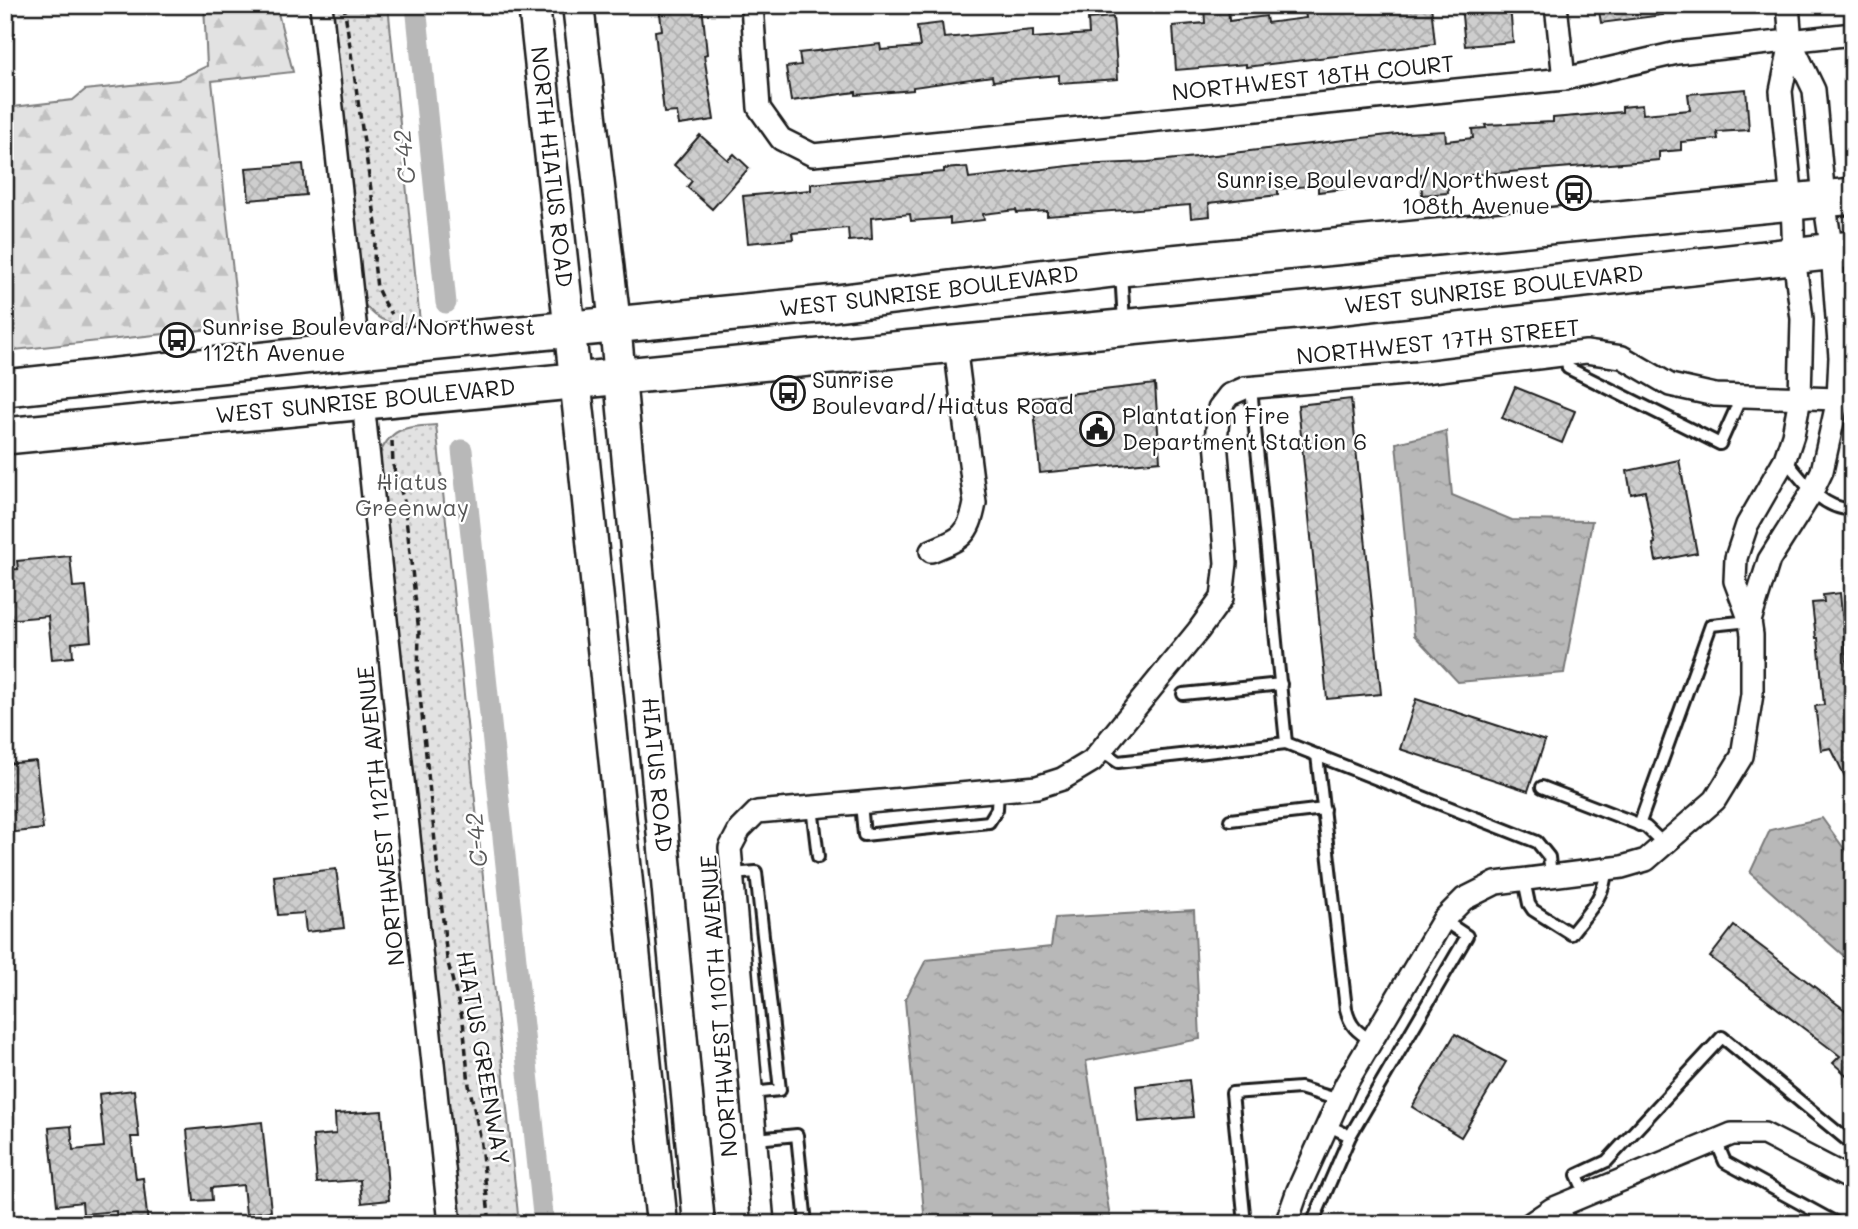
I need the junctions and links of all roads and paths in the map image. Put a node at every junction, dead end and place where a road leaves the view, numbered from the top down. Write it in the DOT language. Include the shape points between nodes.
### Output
graph roads {
  1 [pos="321,5"];
  2 [pos="344,5"];
  3 [pos="534,5"];
  4 [pos="578,5"];
  5 [pos="752,5"];
  6 [pos="1556,5"];
  7 [pos="1788,5"];
  8 [pos="1853,34"];
  9 [pos="1791,42"];
  10 [pos="1564,79"];
  11 [pos="1823,199"];
  12 [pos="1842,250"];
  13 [pos="1794,256"];
  14 [pos="1121,268"];
  15 [pos="392,314"];
  16 [pos="615,324"];
  17 [pos="1124,328"];
  18 [pos="569,329"];
  19 [pos="954,345"];
  20 [pos="358,350"];
  21 [pos="1566,354"];
  22 [pos="620,378"];
  23 [pos="576,383"];
  24 [pos="5,388"];
  25 [pos="1248,388"];
  26 [pos="1742,395"];
  27 [pos="1800,398"];
  28 [pos="1845,401"];
  29 [pos="363,402"];
  30 [pos="5,436"];
  31 [pos="392,441"];
  32 [pos="1785,459"];
  33 [pos="1812,492"];
  34 [pos="1853,509"];
  35 [pos="931,551"];
  36 [pos="1750,621"];
  37 [pos="1281,684"];
  38 [pos="1183,694"];
  39 [pos="1286,743"];
  40 [pos="1101,750"];
  41 [pos="1317,755"];
  42 [pos="1542,788"];
  43 [pos="998,790"];
  44 [pos="860,803"];
  45 [pos="812,807"];
  46 [pos="1324,809"];
  47 [pos="1230,820"];
  48 [pos="1639,825"];
  49 [pos="1665,845"];
  50 [pos="818,857"];
  51 [pos="1606,869"];
  52 [pos="732,874"];
  53 [pos="1551,876"];
  54 [pos="1524,880"];
  55 [pos="1443,920"];
  56 [pos="1371,1040"];
  57 [pos="751,1093"];
  58 [pos="1339,1100"];
  59 [pos="1327,1125"];
  60 [pos="1350,1136"];
  61 [pos="756,1139"];
  62 [pos="1716,1141"];
  63 [pos="1853,1145"];
  64 [pos="1850,1171"];
  65 [pos="1586,1195"];
  66 [pos="1565,1214"];
  67 [pos="450,1224"];
  68 [pos="490,1224"];
  69 [pos="662,1224"];
  70 [pos="699,1224"];
  71 [pos="763,1224"];
  72 [pos="806,1224"];
  73 [pos="1245,1224"];
  74 [pos="1286,1224"];
  75 [pos="1312,1224"];
  76 [pos="1530,1224"];
  77 [pos="1838,1224"];
  1 -- 20 [label="street"];
  2 -- 15 [label="path" via="376,223 377,288"];
  3 -- 18 [label="main road, NORTH HIATUS ROAD"];
  4 -- 16 [label="main road, NORTH HIATUS ROAD"];
  5 -- 10 [label="street, NORTHWEST 18TH COURT" via="759,108 781,139 813,155"];
  6 -- 10 [label="street"];
  7 -- 9 [label="street"];
  8 -- 9 [label="street, NORTHWEST 18TH COURT"];
  9 -- 10 [label="street, NORTHWEST 18TH COURT" via="1677,53"];
  9 -- 11 [label="street" via="1814,90"];
  9 -- 11 [label="street" via="1781,91"];
  11 -- 12 [label="street"];
  11 -- 13 [label="street"];
  11 -- 14 [label="highway, WEST SUNRISE BOULEVARD"];
  12 -- 13 [label="highway, WEST SUNRISE BOULEVARD"];
  12 -- 28 [label="street" via="1840,357"];
  13 -- 17 [label="highway, WEST SUNRISE BOULEVARD"];
  13 -- 27 [label="street" via="1802,319"];
  14 -- 16 [label="highway, WEST SUNRISE BOULEVARD"];
  14 -- 17 [label="lane"];
  16 -- 18 [label="highway, WEST SUNRISE BOULEVARD"];
  16 -- 22 [label="main road, HIATUS ROAD"];
  17 -- 19 [label="highway, WEST SUNRISE BOULEVARD"];
  18 -- 20 [label="highway, WEST SUNRISE BOULEVARD"];
  18 -- 23 [label="main road, HIATUS ROAD"];
  19 -- 22 [label="highway, WEST SUNRISE BOULEVARD"];
  19 -- 35 [label="street" via="975,503 971,523 960,539"];
  20 -- 24 [label="highway, WEST SUNRISE BOULEVARD"];
  21 -- 25 [label="street, NORTHWEST 17TH STREET"];
  21 -- 26 [label="street, NORTHWEST 17TH STREET" via="1622,357 1670,385"];
  21 -- 26 [label="lane" via="1568,368 1720,444"];
  22 -- 23 [label="highway, WEST SUNRISE BOULEVARD"];
  22 -- 70 [label="main road, HIATUS ROAD"];
  23 -- 29 [label="highway, WEST SUNRISE BOULEVARD"];
  23 -- 69 [label="main road, HIATUS ROAD"];
  25 -- 37 [label="lane"];
  25 -- 40 [label="street, NORTHWEST 110TH AVENUE" via="1229,395 1219,408 1216,441 1226,563 1222,597"];
  26 -- 27 [label="street, NORTHWEST 17TH STREET"];
  27 -- 28 [label="street, NORTHWEST 17TH STREET"];
  27 -- 32 [label="street"];
  28 -- 33 [label="street"];
  29 -- 30 [label="highway, WEST SUNRISE BOULEVARD"];
  29 -- 67 [label="street, NORTHWEST 112TH AVENUE"];
  31 -- 68 [label="path, HIATUS GREENWAY" via="419,632 418,676 447,959 463,1021"];
  32 -- 33 [label="lane"];
  32 -- 36 [label="street" via="1747,525 1736,558 1735,581"];
  33 -- 34 [label="lane" via="1843,510"];
  33 -- 36 [label="street" via="1769,560"];
  36 -- 48 [label="lane" via="1711,625"];
  36 -- 49 [label="street" via="1752,694 1742,756 1714,800"];
  37 -- 38 [label="lane"];
  37 -- 39 [label="lane"];
  39 -- 40 [label="lane" via="1118,762"];
  39 -- 41 [label="lane"];
  40 -- 43 [label="street, NORTHWEST 110TH AVENUE" via="1062,779 1037,787"];
  41 -- 46 [label="lane"];
  41 -- 53 [label="lane" via="1538,842 1549,857"];
  42 -- 48 [label="lane"];
  43 -- 44 [label="street, NORTHWEST 110TH AVENUE"];
  43 -- 44 [label="lane" via="997,809 989,822 864,835"];
  44 -- 45 [label="street, NORTHWEST 110TH AVENUE"];
  45 -- 50 [label="lane"];
  45 -- 52 [label="street, NORTHWEST 110TH AVENUE" via="757,812 730,848"];
  46 -- 47 [label="lane"];
  46 -- 56 [label="lane" via="1348,1020"];
  48 -- 49 [label="lane"];
  49 -- 51 [label="street" via="1646,860"];
  51 -- 53 [label="street"];
  51 -- 54 [label="lane" via="1601,895 1571,934 1533,910"];
  52 -- 57 [label="street, NORTHWEST 110TH AVENUE"];
  52 -- 57 [label="lane" via="756,872 780,1090"];
  53 -- 54 [label="street"];
  54 -- 55 [label="street" via="1496,883 1464,899"];
  55 -- 56 [label="street"];
  55 -- 60 [label="lane" via="1467,936"];
  56 -- 58 [label="street"];
  57 -- 61 [label="street, NORTHWEST 110TH AVENUE"];
  58 -- 59 [label="street"];
  58 -- 73 [label="lane" via="1300,1088 1232,1093"];
  59 -- 60 [label="lane"];
  59 -- 74 [label="street"];
  60 -- 75 [label="lane"];
  61 -- 71 [label="street, NORTHWEST 110TH AVENUE"];
  61 -- 72 [label="lane" via="797,1135"];
  62 -- 64 [label="street" via="1732,1134 1765,1134"];
  62 -- 65 [label="street"];
  62 -- 77 [label="lane" via="1725,1162"];
  63 -- 65 [label="lane" via="1723,1037 1607,1161 1577,1175"];
  65 -- 66 [label="street"];
  66 -- 76 [label="street" via="1552,1209"];
}
